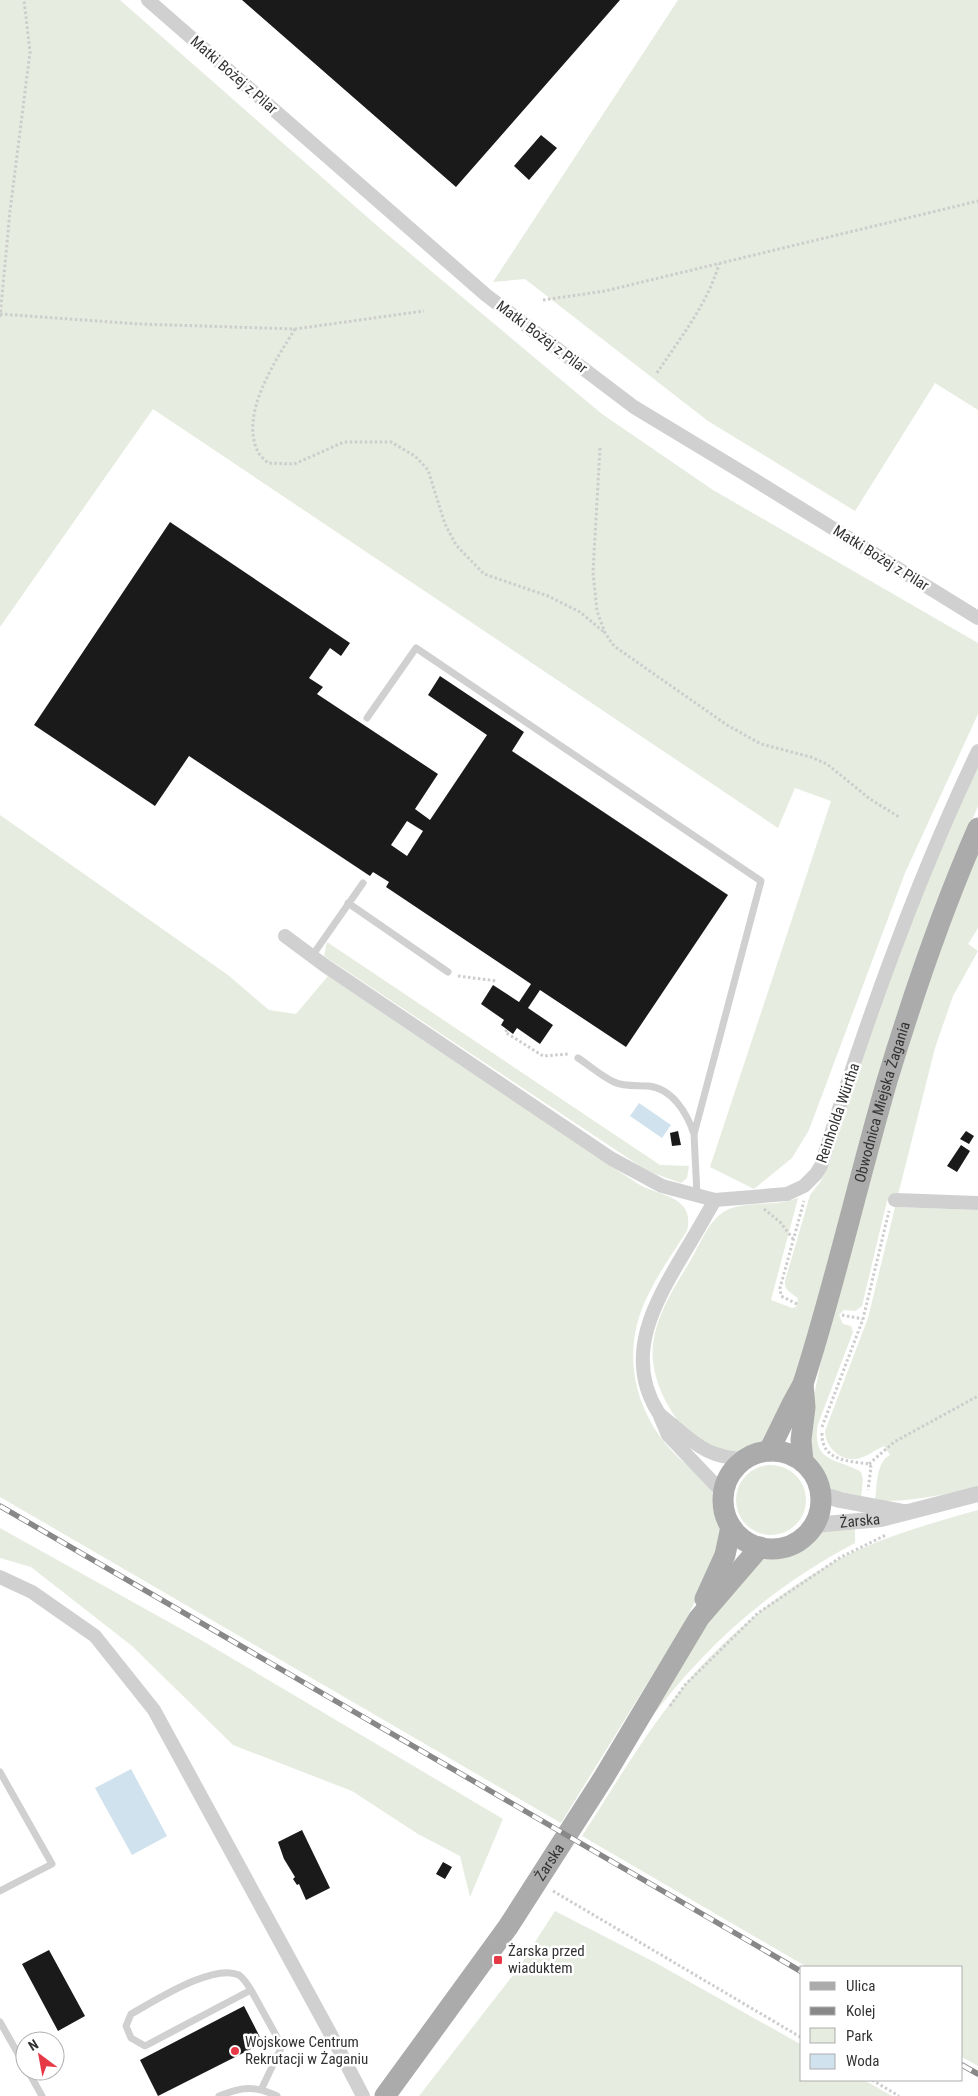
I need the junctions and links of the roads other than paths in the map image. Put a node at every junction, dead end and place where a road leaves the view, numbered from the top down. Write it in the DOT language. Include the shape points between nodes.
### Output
graph roads {
  1 [pos="148,0"];
  2 [pos="978,618"];
  3 [pos="367,718"];
  4 [pos="978,751"];
  5 [pos="978,828"];
  6 [pos="363,883"];
  7 [pos="348,903"];
  8 [pos="285,936"];
  9 [pos="312,956"];
  10 [pos="448,972"];
  11 [pos="578,1058"];
  12 [pos="694,1134"];
  13 [pos="697,1195"];
  14 [pos="715,1200"];
  15 [pos="895,1200"];
  16 [pos="978,1203"];
  17 [pos="804,1384"];
  18 [pos="659,1413"];
  19 [pos="769,1451"];
  20 [pos="746,1459"];
  21 [pos="803,1462"];
  22 [pos="724,1494"];
  23 [pos="821,1494"];
  24 [pos="978,1494"];
  25 [pos="906,1512"];
  26 [pos="814,1525"];
  27 [pos="731,1527"];
  28 [pos="760,1547"];
  29 [pos="0,1577"];
  30 [pos="699,1618"];
  31 [pos="0,1772"];
  32 [pos="0,1891"];
  33 [pos="251,1990"];
  34 [pos="0,2022"];
  35 [pos="15,2048"];
  36 [pos="34,2081"];
  37 [pos="261,2090"];
  38 [pos="42,2096"];
  39 [pos="219,2096"];
  40 [pos="277,2096"];
  41 [pos="363,2096"];
  42 [pos="385,2096"];
  1 -- 2 [label="street, Matki Bożej z Pilar" via="486,295 634,407"];
  3 -- 12 [label="lane" via="416,648 761,881"];
  4 -- 14 [label="street, Reinholda Würtha" via="932,853 904,926 821,1166 804,1186 787,1194"];
  5 -- 17 [label="main road, Obwodnica Miejska Żagania" via="939,922 901,1037"];
  6 -- 7 [label="lane"];
  7 -- 9 [label="lane"];
  7 -- 10 [label="lane"];
  8 -- 9 [label="street"];
  9 -- 13 [label="street" via="612,1159 662,1186"];
  11 -- 12 [label="lane" via="613,1082 663,1088 688,1117"];
  12 -- 13 [label="lane"];
  13 -- 14 [label="street"];
  14 -- 18 [label="street" via="661,1291 644,1338 645,1377"];
  15 -- 16 [label="street"];
  17 -- 19 [label="main road, Obwodnica Miejska Żagania"];
  17 -- 21 [label="main road, Obwodnica Miejska Żagania"];
  18 -- 20 [label="street" via="711,1454"];
  18 -- 22 [label="street" via="668,1435"];
  19 -- 20 [label="main road"];
  19 -- 21 [label="main road" via="787,1453"];
  20 -- 22 [label="main road" via="731,1474"];
  21 -- 23 [label="main road" via="815,1476"];
  22 -- 27 [label="main road" via="725,1511"];
  23 -- 25 [label="street, Żarska"];
  23 -- 26 [label="main road"];
  24 -- 25 [label="street, Żarska"];
  25 -- 26 [label="street, Żarska" via="881,1519"];
  26 -- 28 [label="main road" via="791,1545 772,1549"];
  27 -- 28 [label="main road" via="739,1536"];
  27 -- 30 [label="main road, Żarska" via="725,1555"];
  28 -- 30 [label="main road, Żarska"];
  29 -- 41 [label="street" via="32,1592 95,1636 154,1710"];
  30 -- 42 [label="main road, Żarska" via="604,1777 488,1957"];
  31 -- 32 [label="lane" via="52,1864"];
  33 -- 33 [label="lane" via="145,2046 132,2038 126,2026 131,2014 207,1975 227,1972 240,1976"];
  33 -- 37 [label="lane" via="282,2046"];
  34 -- 35 [label="lane"];
  36 -- 38 [label="lane"];
  37 -- 39 [label="lane" via="238,2088"];
  37 -- 40 [label="lane"];
}
